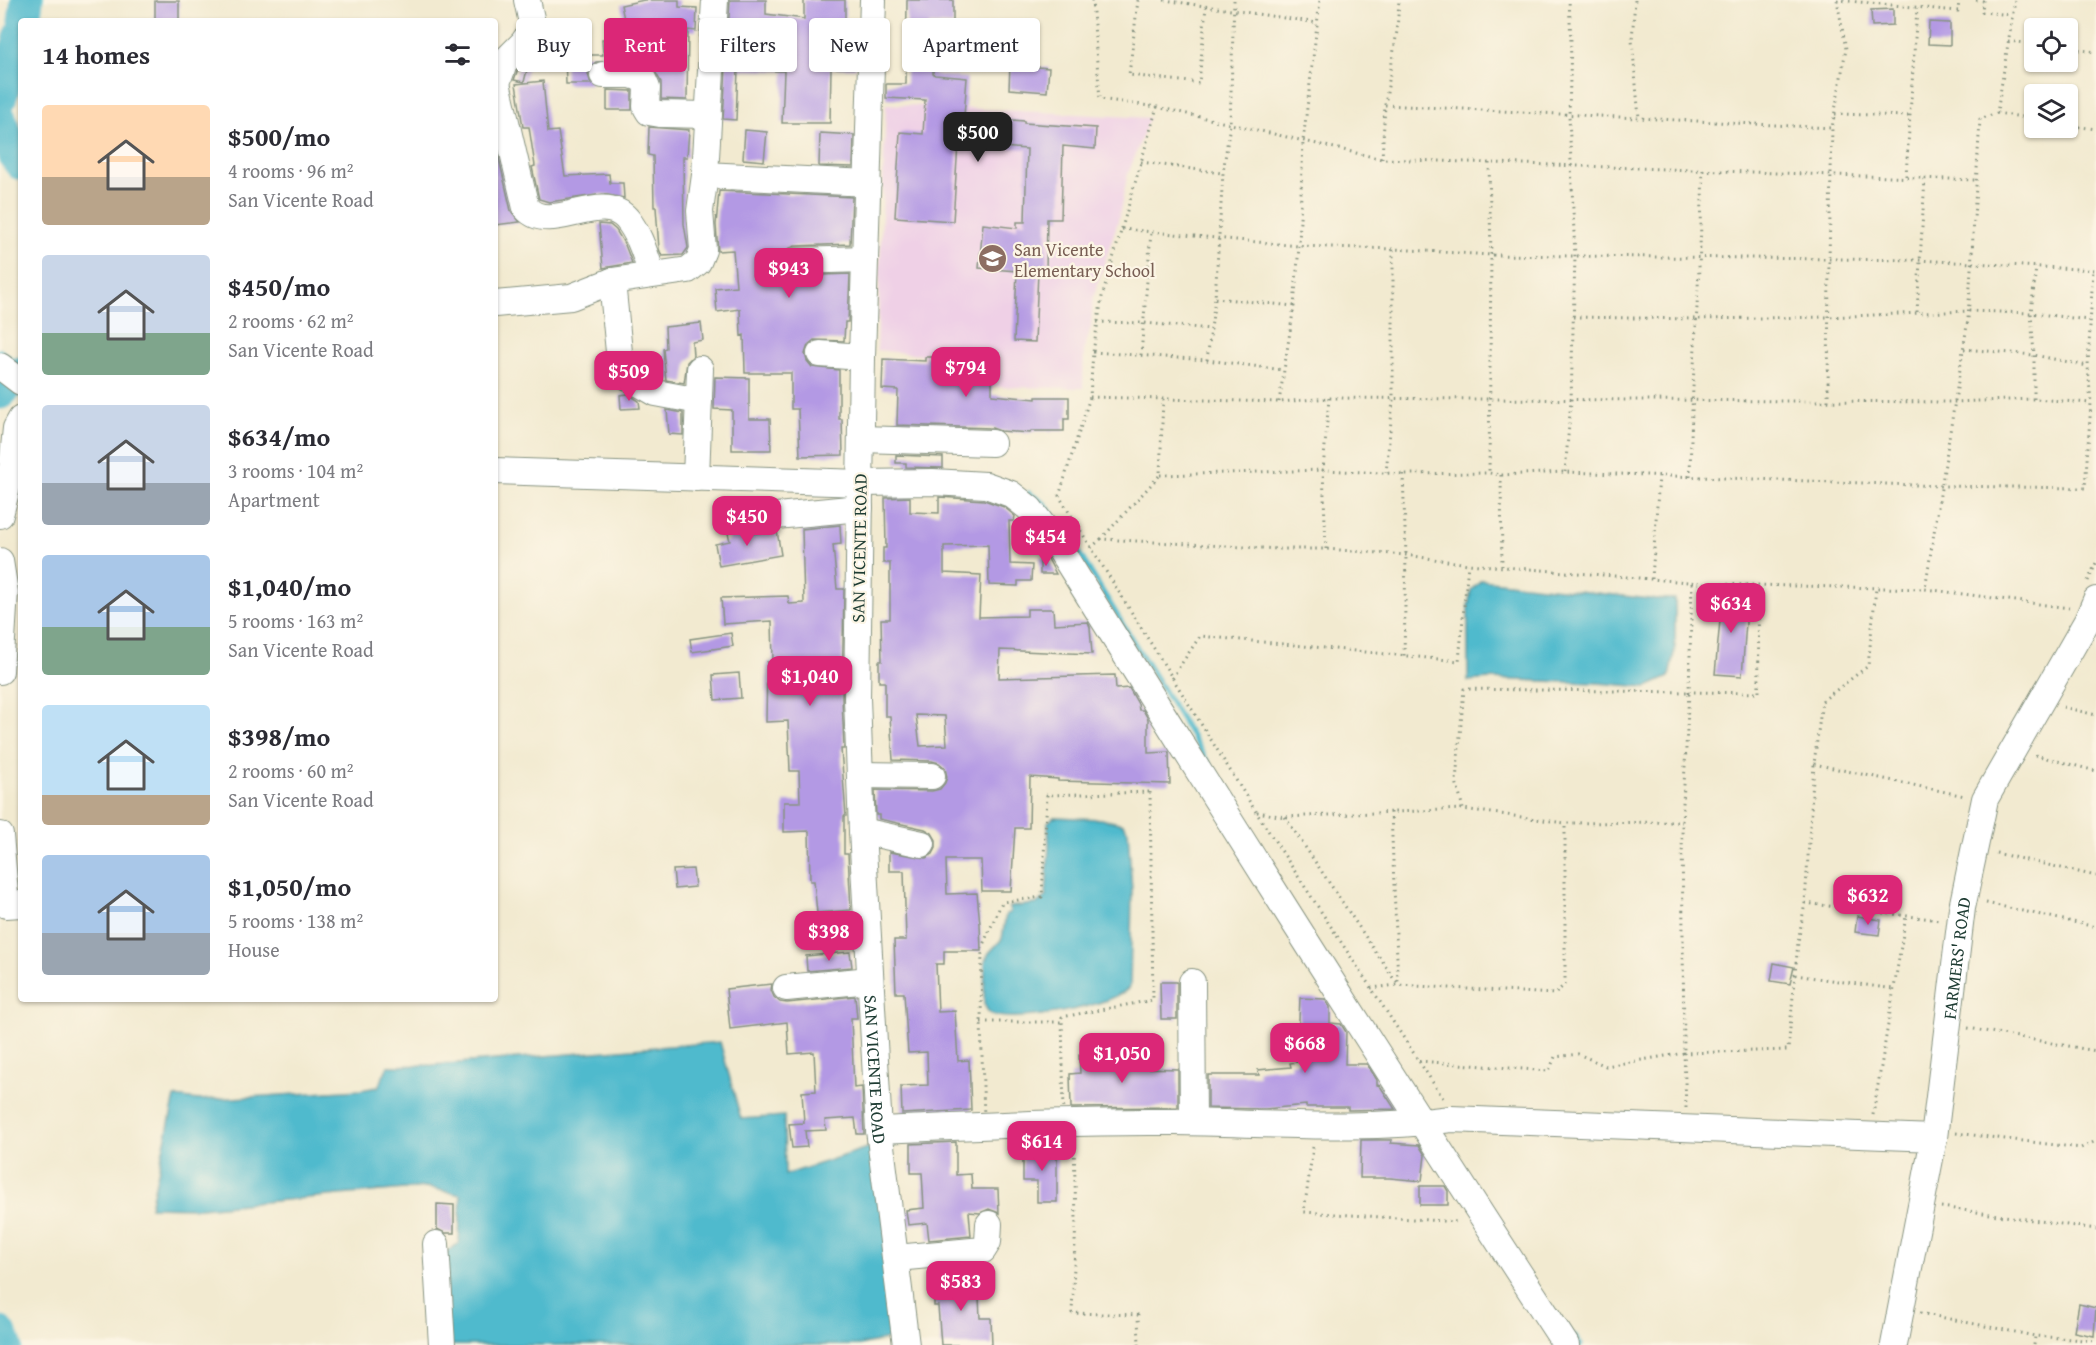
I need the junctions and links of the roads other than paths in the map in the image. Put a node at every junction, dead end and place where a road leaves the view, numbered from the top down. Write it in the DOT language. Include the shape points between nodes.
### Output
graph roads {
  1 [pos="527,0"];
  2 [pos="715,0"];
  3 [pos="873,0"];
  4 [pos="603,75"];
  5 [pos="498,77"];
  6 [pos="498,90"];
  7 [pos="709,115"];
  8 [pos="705,175"];
  9 [pos="868,183"];
  10 [pos="865,259"];
  11 [pos="796,261"];
  12 [pos="652,274"];
  13 [pos="612,282"];
  14 [pos="498,304"];
  15 [pos="820,354"];
  16 [pos="862,357"];
  17 [pos="700,369"];
  18 [pos="699,401"];
  19 [pos="18,424"];
  20 [pos="861,439"];
  21 [pos="992,443"];
  22 [pos="498,471"];
  23 [pos="696,478"];
  24 [pos="861,483"];
  25 [pos="860,508"];
  26 [pos="0,515"];
  27 [pos="755,518"];
  28 [pos="0,561"];
  29 [pos="13,595"];
  30 [pos="2085,600"];
  31 [pos="0,671"];
  32 [pos="860,775"];
  33 [pos="932,776"];
  34 [pos="862,831"];
  35 [pos="0,835"];
  36 [pos="922,844"];
  37 [pos="18,904"];
  38 [pos="870,980"];
  39 [pos="1192,982"];
  40 [pos="786,988"];
  41 [pos="1193,1122"];
  42 [pos="1421,1123"];
  43 [pos="879,1130"];
  44 [pos="1940,1135"];
  45 [pos="989,1224"];
  46 [pos="436,1244"];
  47 [pos="896,1258"];
  48 [pos="442,1345"];
  49 [pos="906,1345"];
  50 [pos="1566,1345"];
  51 [pos="1894,1345"];
  1 -- 5 [label="street" via="531,31 505,61"];
  2 -- 7 [label="street"];
  3 -- 9 [label="street, SAN VICENTE ROAD"];
  4 -- 7 [label="street" via="643,79 647,88 646,107 654,113"];
  6 -- 12 [label="street" via="526,208 545,218 588,210 616,212 638,234"];
  7 -- 8 [label="street"];
  8 -- 9 [label="street"];
  8 -- 12 [label="street" via="700,211 701,257 688,270"];
  9 -- 10 [label="street, SAN VICENTE ROAD"];
  10 -- 11 [label="street"];
  10 -- 16 [label="street, SAN VICENTE ROAD"];
  12 -- 13 [label="street"];
  13 -- 14 [label="street" via="571,297"];
  13 -- 18 [label="street" via="623,374 656,393"];
  15 -- 16 [label="street"];
  16 -- 20 [label="street, SAN VICENTE ROAD"];
  17 -- 18 [label="street"];
  18 -- 23 [label="street"];
  19 -- 26 [label="street"];
  20 -- 21 [label="street"];
  20 -- 24 [label="street, SAN VICENTE ROAD"];
  22 -- 23 [label="street"];
  23 -- 24 [label="street"];
  24 -- 25 [label="street, SAN VICENTE ROAD"];
  24 -- 42 [label="street" via="986,485 1011,494 1041,521"];
  25 -- 27 [label="street"];
  25 -- 32 [label="street, SAN VICENTE ROAD"];
  28 -- 29 [label="street"];
  29 -- 31 [label="street"];
  30 -- 44 [label="street, FARMERS' ROAD" via="2087,621 1985,799 1962,908"];
  32 -- 33 [label="street"];
  32 -- 34 [label="street, SAN VICENTE ROAD"];
  34 -- 36 [label="street"];
  34 -- 38 [label="street, SAN VICENTE ROAD"];
  35 -- 37 [label="street" via="6,905"];
  38 -- 40 [label="street"];
  38 -- 43 [label="street, SAN VICENTE ROAD"];
  39 -- 41 [label="street"];
  41 -- 42 [label="street"];
  41 -- 43 [label="street" via="1096,1121"];
  42 -- 44 [label="street" via="1452,1119"];
  42 -- 50 [label="street"];
  43 -- 47 [label="street, SAN VICENTE ROAD"];
  44 -- 51 [label="street, FARMERS' ROAD"];
  45 -- 47 [label="street" via="988,1242 983,1250"];
  46 -- 48 [label="street"];
  47 -- 49 [label="street, SAN VICENTE ROAD"];
}
